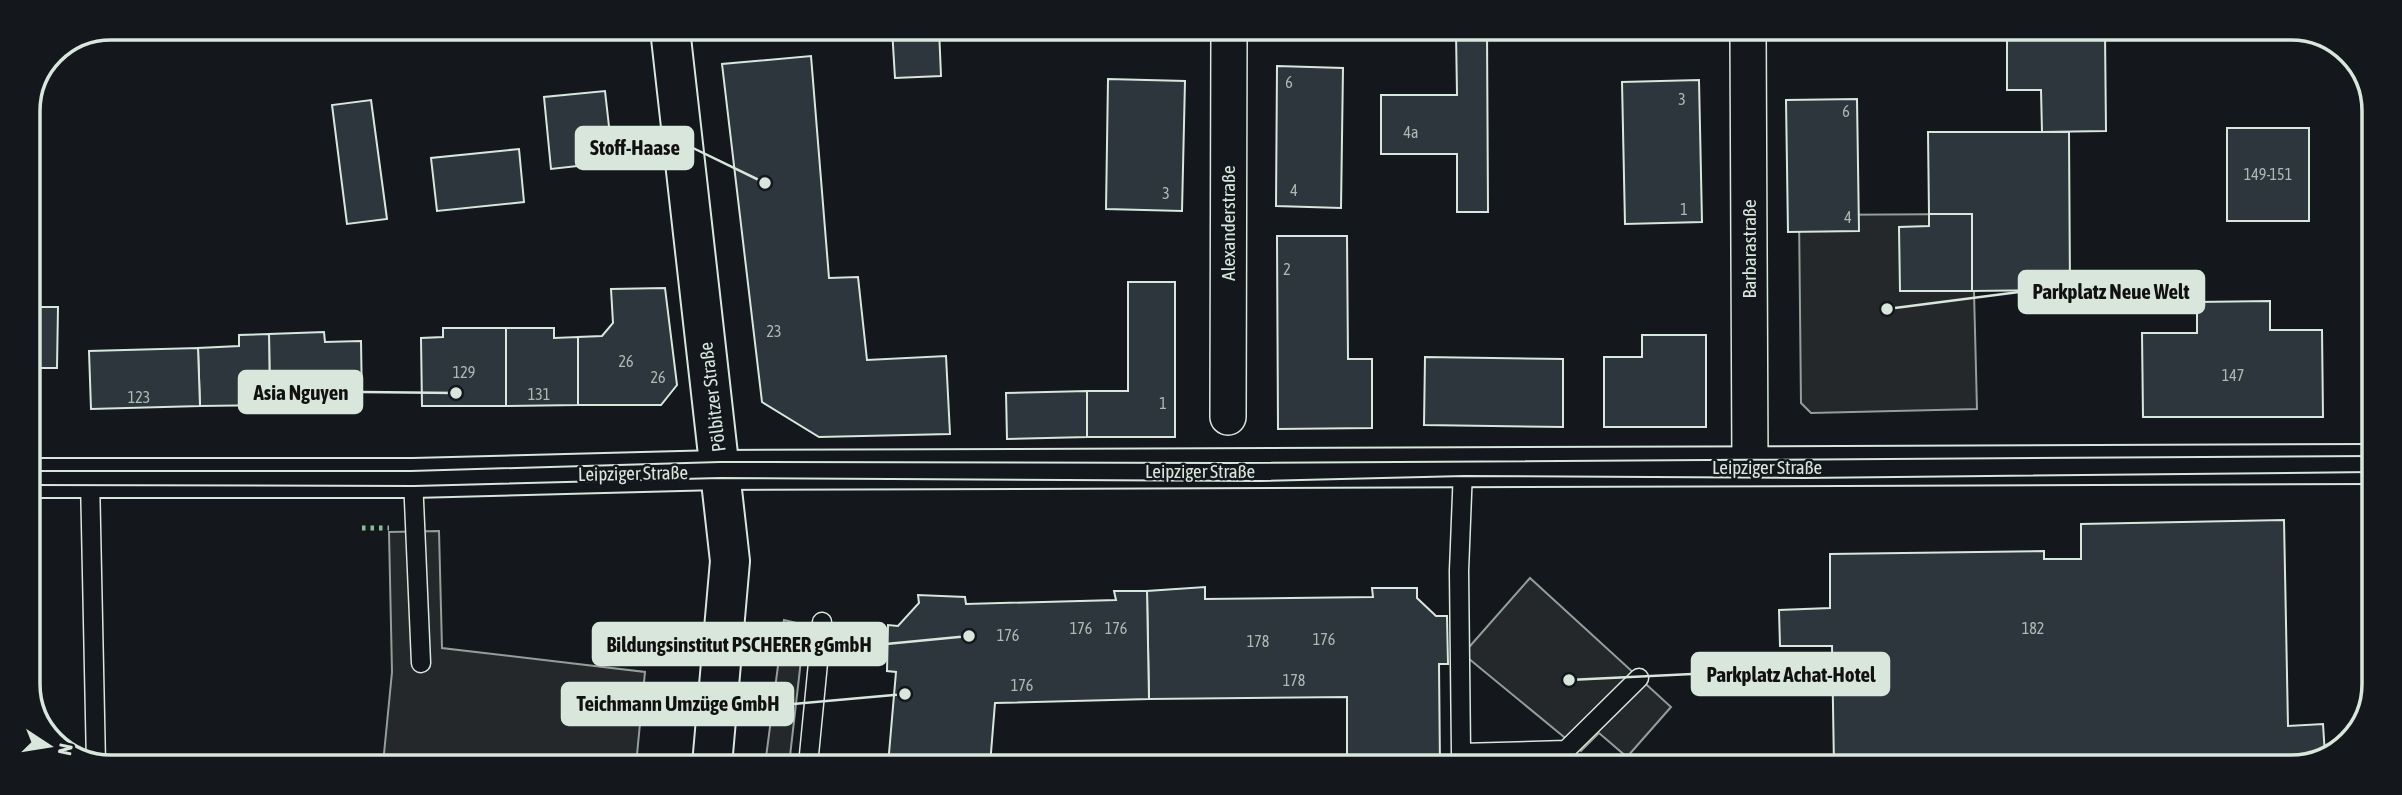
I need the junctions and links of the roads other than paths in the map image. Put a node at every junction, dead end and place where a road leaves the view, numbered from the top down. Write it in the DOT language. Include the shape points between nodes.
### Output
graph roads {
  1 [pos="671,40"];
  2 [pos="1228,40"];
  3 [pos="1748,40"];
  4 [pos="1228,417"];
  5 [pos="2362,464"];
  6 [pos="1750,467"];
  7 [pos="1463,469"];
  8 [pos="719,470"];
  9 [pos="40,478"];
  10 [pos="90,478"];
  11 [pos="414,478"];
  12 [pos="822,622"];
  13 [pos="421,663"];
  14 [pos="1639,678"];
  15 [pos="96,753"];
  16 [pos="713,755"];
  17 [pos="809,755"];
  1 -- 8 [label="street, Pölbitzer Straße"];
  2 -- 4 [label="street, Alexanderstraße"];
  3 -- 6 [label="street, Barbarastraße"];
  5 -- 6 [label="street, Leipziger Straße"];
  6 -- 7 [label="street, Leipziger Straße"];
  7 -- 8 [label="street, Leipziger Straße"];
  7 -- 14 [label="lane" via="1461,753 1566,750"];
  8 -- 11 [label="street, Leipziger Straße"];
  8 -- 16 [label="street, Pölbitzer Straße" via="730,561"];
  9 -- 10 [label="street, Leipziger Straße"];
  10 -- 11 [label="street, Leipziger Straße"];
  10 -- 15 [label="lane"];
  11 -- 13 [label="lane"];
  12 -- 17 [label="lane"];
}
